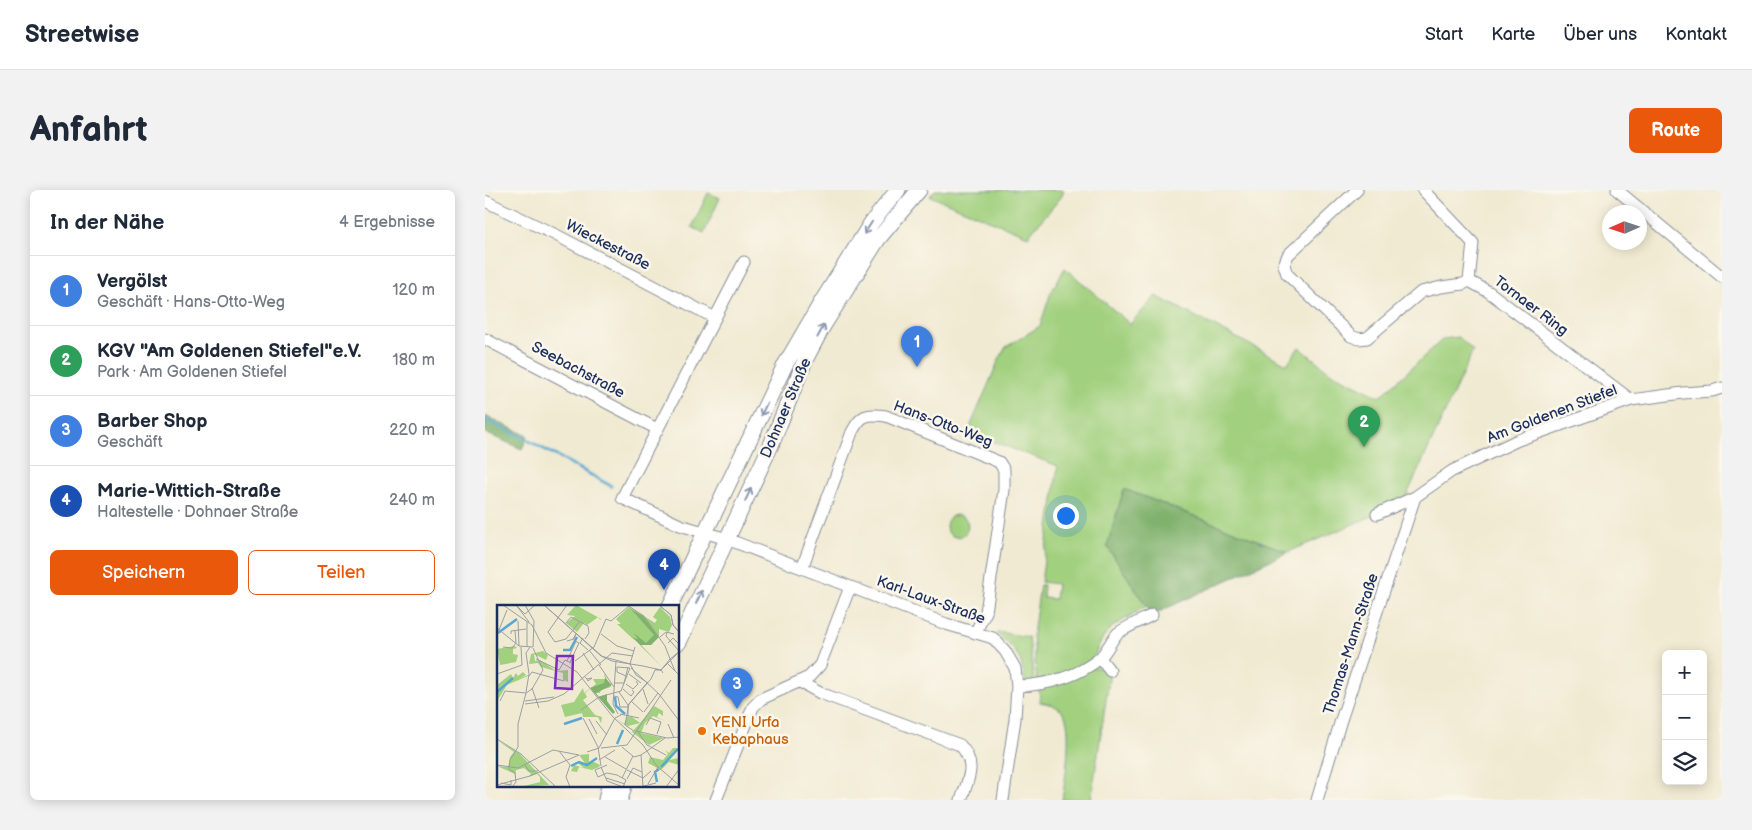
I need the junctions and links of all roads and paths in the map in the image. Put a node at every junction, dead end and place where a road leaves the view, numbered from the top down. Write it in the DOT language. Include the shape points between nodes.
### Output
graph roads {
  1 [pos="898,190"];
  2 [pos="919,190"];
  3 [pos="1357,190"];
  4 [pos="1423,190"];
  5 [pos="1617,190"];
  6 [pos="485,201"];
  7 [pos="744,262"];
  8 [pos="1722,277"];
  9 [pos="1469,281"];
  10 [pos="715,318"];
  11 [pos="485,339"];
  12 [pos="1722,388"];
  13 [pos="1631,400"];
  14 [pos="657,429"];
  15 [pos="1415,497"];
  16 [pos="1377,514"];
  17 [pos="706,532"];
  18 [pos="727,539"];
  19 [pos="802,568"];
  20 [pos="850,586"];
  21 [pos="670,605"];
  22 [pos="1152,614"];
  23 [pos="975,633"];
  24 [pos="680,640"];
  25 [pos="1100,658"];
  26 [pos="1110,671"];
  27 [pos="800,682"];
  28 [pos="1017,686"];
  29 [pos="716,800"];
  30 [pos="961,800"];
  31 [pos="1003,800"];
  32 [pos="1317,800"];
  1 -- 17 [label="main road, Dohnaer Straße, one-way" via="872,222 785,365"];
  18 -- 2 [label="main road, Dohnaer Straße, one-way" via="823,326 878,239"];
  3 -- 9 [label="street, Tornaer Ring" via="1288,254 1284,265 1287,274 1351,336 1367,338 1421,292"];
  4 -- 9 [label="street" via="1473,243"];
  5 -- 8 [label="street"];
  6 -- 10 [label="street, Wieckestraße"];
  7 -- 10 [label="street"];
  9 -- 13 [label="street, Tornaer Ring" via="1489,292"];
  10 -- 14 [label="street"];
  11 -- 14 [label="street, Seebachstraße"];
  12 -- 13 [label="street, Am Goldenen Stiefel" via="1712,392"];
  13 -- 15 [label="street, Am Goldenen Stiefel" via="1518,440 1452,471"];
  14 -- 17 [label="street, Karl-Laux-Straße" via="622,498 680,525"];
  15 -- 16 [label="street, Am Goldenen Stiefel"];
  15 -- 32 [label="street, Thomas-Mann-Straße"];
  17 -- 18 [label="street, Karl-Laux-Straße"];
  17 -- 21 [label="main road, Dohnaer Straße"];
  18 -- 19 [label="street, Karl-Laux-Straße"];
  24 -- 18 [label="main road, Dohnaer Straße, one-way"];
  19 -- 20 [label="street, Karl-Laux-Straße"];
  19 -- 23 [label="street, Hans-Otto-Weg" via="858,420 866,416 886,416 999,462 1003,470 1004,490 986,612"];
  20 -- 23 [label="street, Karl-Laux-Straße"];
  20 -- 27 [label="street" via="820,665"];
  22 -- 25 [label="street" via="1116,634"];
  23 -- 28 [label="street, Karl-Laux-Straße" via="993,638 1005,651 1015,668"];
  25 -- 26 [label="street"];
  25 -- 28 [label="street" via="1057,682"];
  27 -- 29 [label="street" via="756,704"];
  27 -- 30 [label="street" via="820,693 960,745 971,764"];
  28 -- 31 [label="street, Karl-Laux-Straße"];
}
